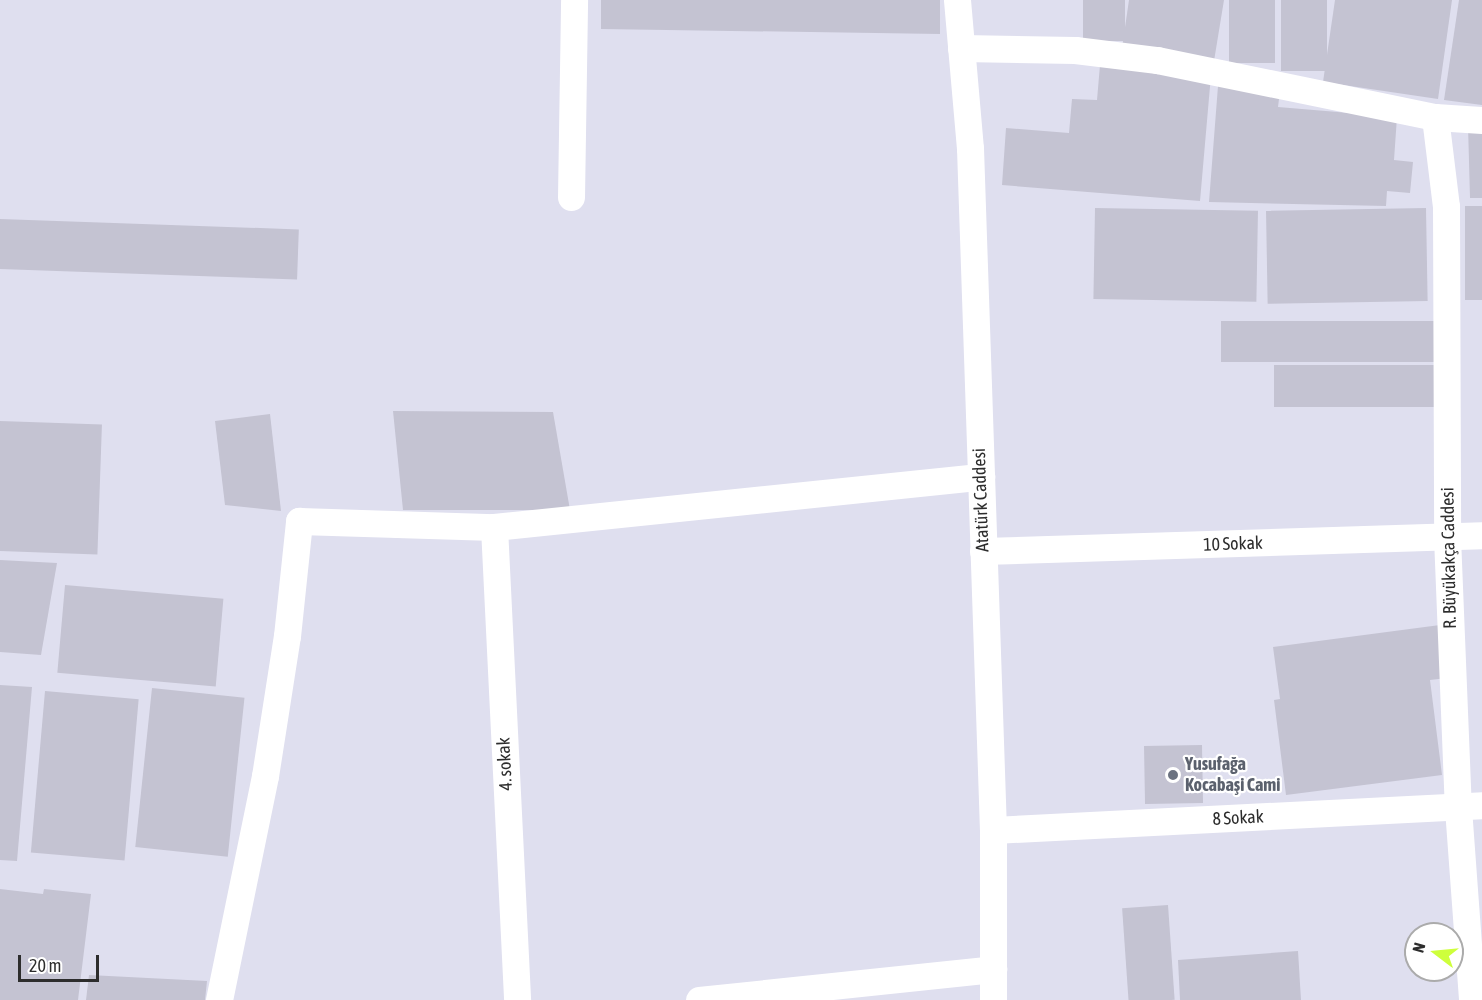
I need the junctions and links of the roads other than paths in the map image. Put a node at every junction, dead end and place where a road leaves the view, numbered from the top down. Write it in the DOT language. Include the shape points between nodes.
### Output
graph roads {
  1 [pos="574,0"];
  2 [pos="957,0"];
  3 [pos="961,48"];
  4 [pos="1435,117"];
  5 [pos="1482,120"];
  6 [pos="571,197"];
  7 [pos="981,477"];
  8 [pos="494,527"];
  9 [pos="1482,535"];
  10 [pos="1447,537"];
  11 [pos="983,551"];
  12 [pos="1470,806"];
  13 [pos="993,830"];
  14 [pos="993,969"];
  15 [pos="219,1000"];
  16 [pos="517,1000"];
  17 [pos="699,1000"];
  18 [pos="993,1000"];
  19 [pos="1472,1000"];
  1 -- 6 [label="street"];
  2 -- 3 [label="street, Atatürk Caddesi"];
  3 -- 4 [label="street" via="1075,50 1157,60"];
  3 -- 7 [label="street, Atatürk Caddesi" via="970,148"];
  4 -- 5 [label="street"];
  4 -- 10 [label="street, R. Büyükakça Caddesi" via="1446,206"];
  7 -- 8 [label="street"];
  7 -- 11 [label="street, Atatürk Caddesi"];
  8 -- 15 [label="street" via="299,521 287,636 265,776"];
  8 -- 16 [label="street, 4. sokak"];
  9 -- 10 [label="street, 10 Sokak"];
  10 -- 11 [label="street, 10 Sokak"];
  10 -- 12 [label="street, R. Büyükakça Caddesi"];
  11 -- 13 [label="street, Atatürk Caddesi"];
  12 -- 13 [label="street, 8 Sokak"];
  12 -- 19 [label="street, R. Büyükakça Caddesi"];
  13 -- 14 [label="street, Atatürk Caddesi"];
  14 -- 17 [label="street"];
  14 -- 18 [label="street, Atatürk Caddesi"];
}
